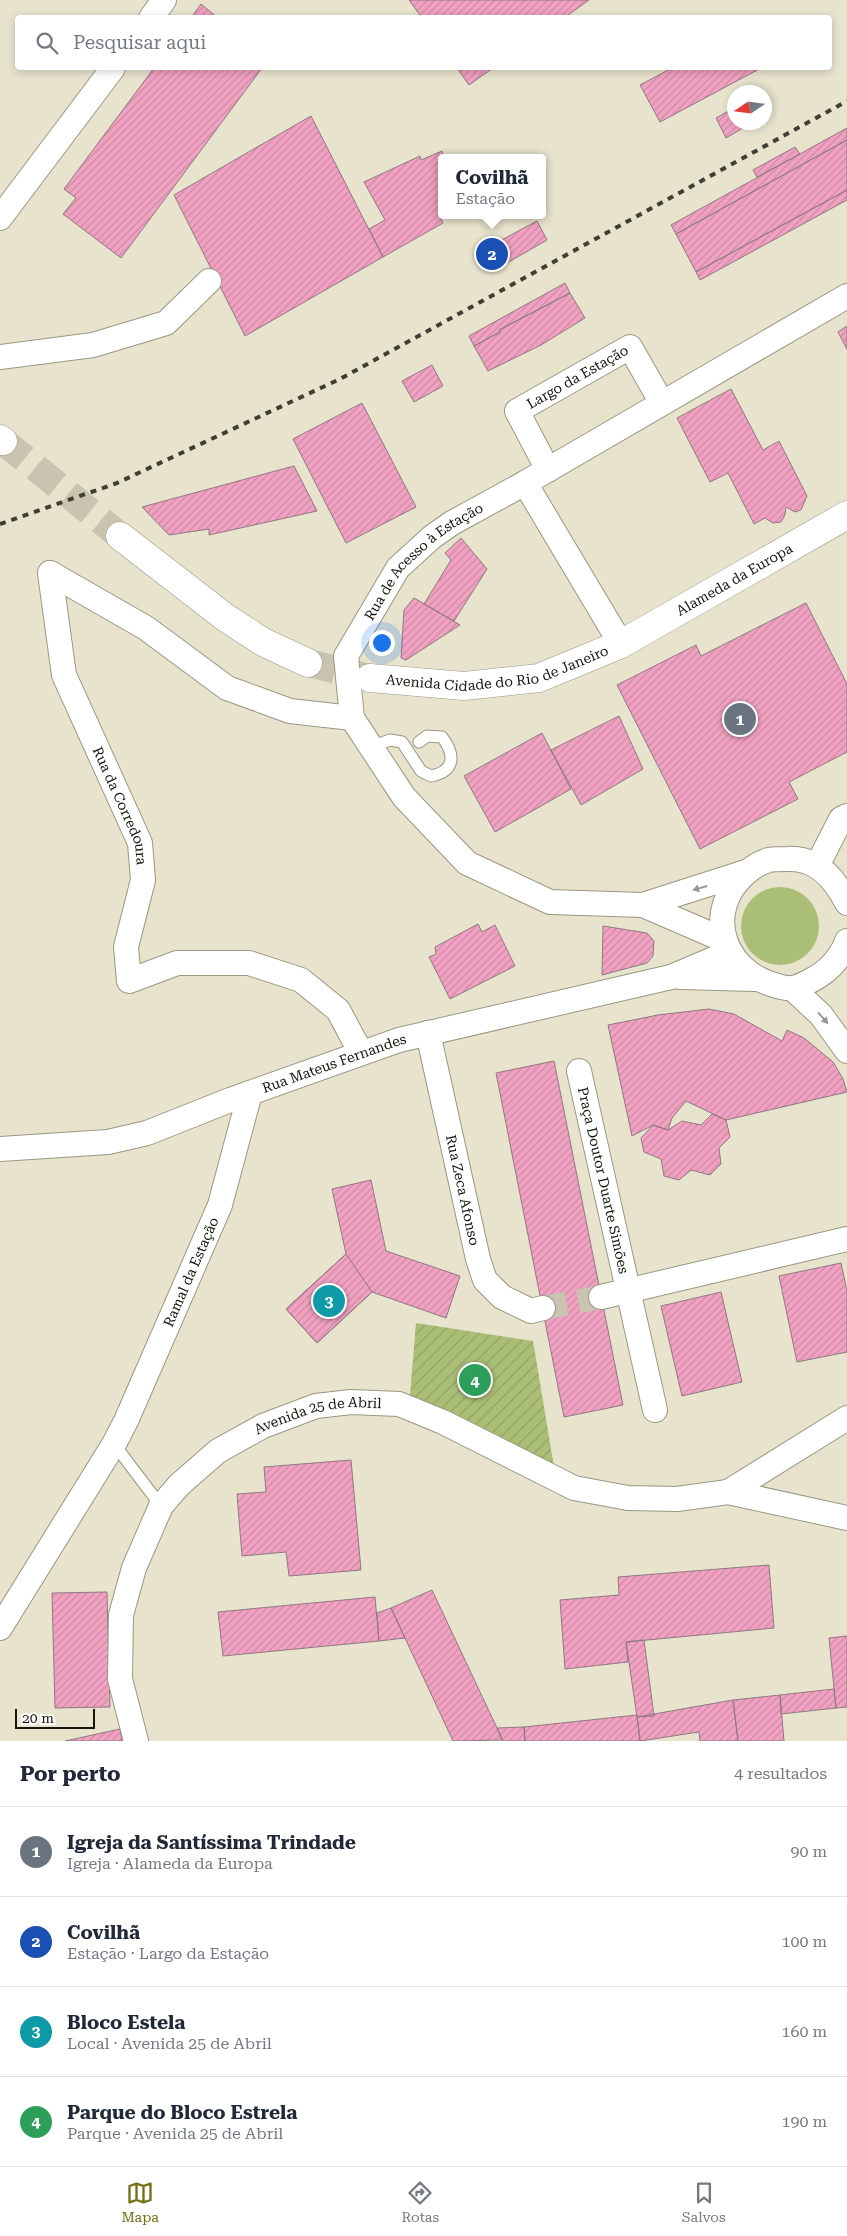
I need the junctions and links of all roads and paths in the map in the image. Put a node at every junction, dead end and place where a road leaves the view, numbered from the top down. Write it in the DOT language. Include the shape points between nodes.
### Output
graph roads {
  1 [pos="164,0"];
  2 [pos="153,15"];
  3 [pos="111,70"];
  4 [pos="0,218"];
  5 [pos="209,281"];
  6 [pos="847,296"];
  7 [pos="0,357"];
  8 [pos="662,403"];
  9 [pos="548,470"];
  10 [pos="525,483"];
  11 [pos="847,515"];
  12 [pos="120,536"];
  13 [pos="621,644"];
  14 [pos="308,663"];
  15 [pos="370,678"];
  16 [pos="352,718"];
  17 [pos="419,742"];
  18 [pos="371,747"];
  19 [pos="847,816"];
  20 [pos="817,866"];
  21 [pos="746,872"];
  22 [pos="847,903"];
  23 [pos="642,906"];
  24 [pos="847,941"];
  25 [pos="727,946"];
  26 [pos="671,976"];
  27 [pos="755,979"];
  28 [pos="794,990"];
  29 [pos="428,1033"];
  30 [pos="847,1051"];
  31 [pos="361,1053"];
  32 [pos="579,1071"];
  33 [pos="250,1093"];
  34 [pos="0,1149"];
  35 [pos="847,1239"];
  36 [pos="629,1290"];
  37 [pos="601,1297"];
  38 [pos="543,1308"];
  39 [pos="655,1410"];
  40 [pos="847,1418"];
  41 [pos="114,1444"];
  42 [pos="728,1492"];
  43 [pos="161,1506"];
  44 [pos="847,1518"];
  45 [pos="0,1628"];
  46 [pos="136,1741"];
  1 -- 2 [label="street"];
  3 -- 4 [label="street"];
  5 -- 7 [label="street" via="166,323 92,345"];
  6 -- 8 [label="street"];
  8 -- 9 [label="street"];
  8 -- 9 [label="street, Largo da Estação" via="630,346 516,411"];
  9 -- 10 [label="street"];
  10 -- 13 [label="street"];
  10 -- 16 [label="street, Rua de Acesso à Estação" via="452,523 398,568 346,656"];
  11 -- 13 [label="main road, Alameda da Europa"];
  12 -- 14 [label="main road" via="226,618 262,642"];
  13 -- 15 [label="main road, Avenida Cidade do Rio de Janeiro" via="540,678 464,686"];
  16 -- 18 [label="street, Rua de Acesso à Estação"];
  16 -- 31 [label="street, Rua da Corredoura" via="290,711 227,688 146,628 50,574 64,674 140,843 142,880 126,947 130,981 177,962 249,963 301,980 338,1010"];
  17 -- 18 [label="lane" via="427,736 442,737 452,758 448,768 431,776 422,771 402,742 390,740"];
  18 -- 23 [label="street, Rua de Acesso à Estação" via="404,798 467,863 550,902"];
  19 -- 20 [label="street" via="841,819"];
  20 -- 21 [label="street" via="793,858 768,860"];
  20 -- 22 [label="street" via="836,882"];
  21 -- 23 [label="street, Rua de Acesso à Estação, one-way"];
  21 -- 25 [label="street" via="730,891 722,915"];
  23 -- 25 [label="street, Rua de Acesso à Estação"];
  24 -- 28 [label="street" via="842,954 826,973"];
  25 -- 26 [label="street, Rua Mateus Fernandes"];
  25 -- 27 [label="street" via="736,962"];
  26 -- 27 [label="street, Rua Mateus Fernandes"];
  26 -- 29 [label="street, Rua Mateus Fernandes"];
  27 -- 28 [label="street"];
  28 -- 30 [label="street, one-way" via="821,1015"];
  29 -- 31 [label="street, Rua Mateus Fernandes"];
  29 -- 38 [label="street, Rua Zeca Afonso" via="485,1280 502,1297 531,1311"];
  31 -- 33 [label="street, Rua Mateus Fernandes"];
  32 -- 36 [label="street, Praça Doutor Duarte Simões"];
  33 -- 34 [label="street, Rua Mateus Fernandes" via="147,1133 108,1142"];
  33 -- 41 [label="street, Ramal da Estação" via="220,1205"];
  35 -- 36 [label="street, Praça Doutor Duarte Simões"];
  36 -- 37 [label="street"];
  36 -- 39 [label="street, Praça Doutor Duarte Simões"];
  40 -- 42 [label="street, Avenida 25 de Abril"];
  41 -- 43 [label="lane"];
  41 -- 45 [label="street, Ramal da Estação"];
  42 -- 43 [label="street, Avenida 25 de Abril" via="677,1499 628,1498 574,1488 443,1422 399,1404 351,1402 316,1406 263,1426 218,1450"];
  42 -- 44 [label="street, Avenida 25 de Abril"];
  43 -- 46 [label="street, Avenida 25 de Abril" via="134,1568 121,1615 120,1679"];
}
